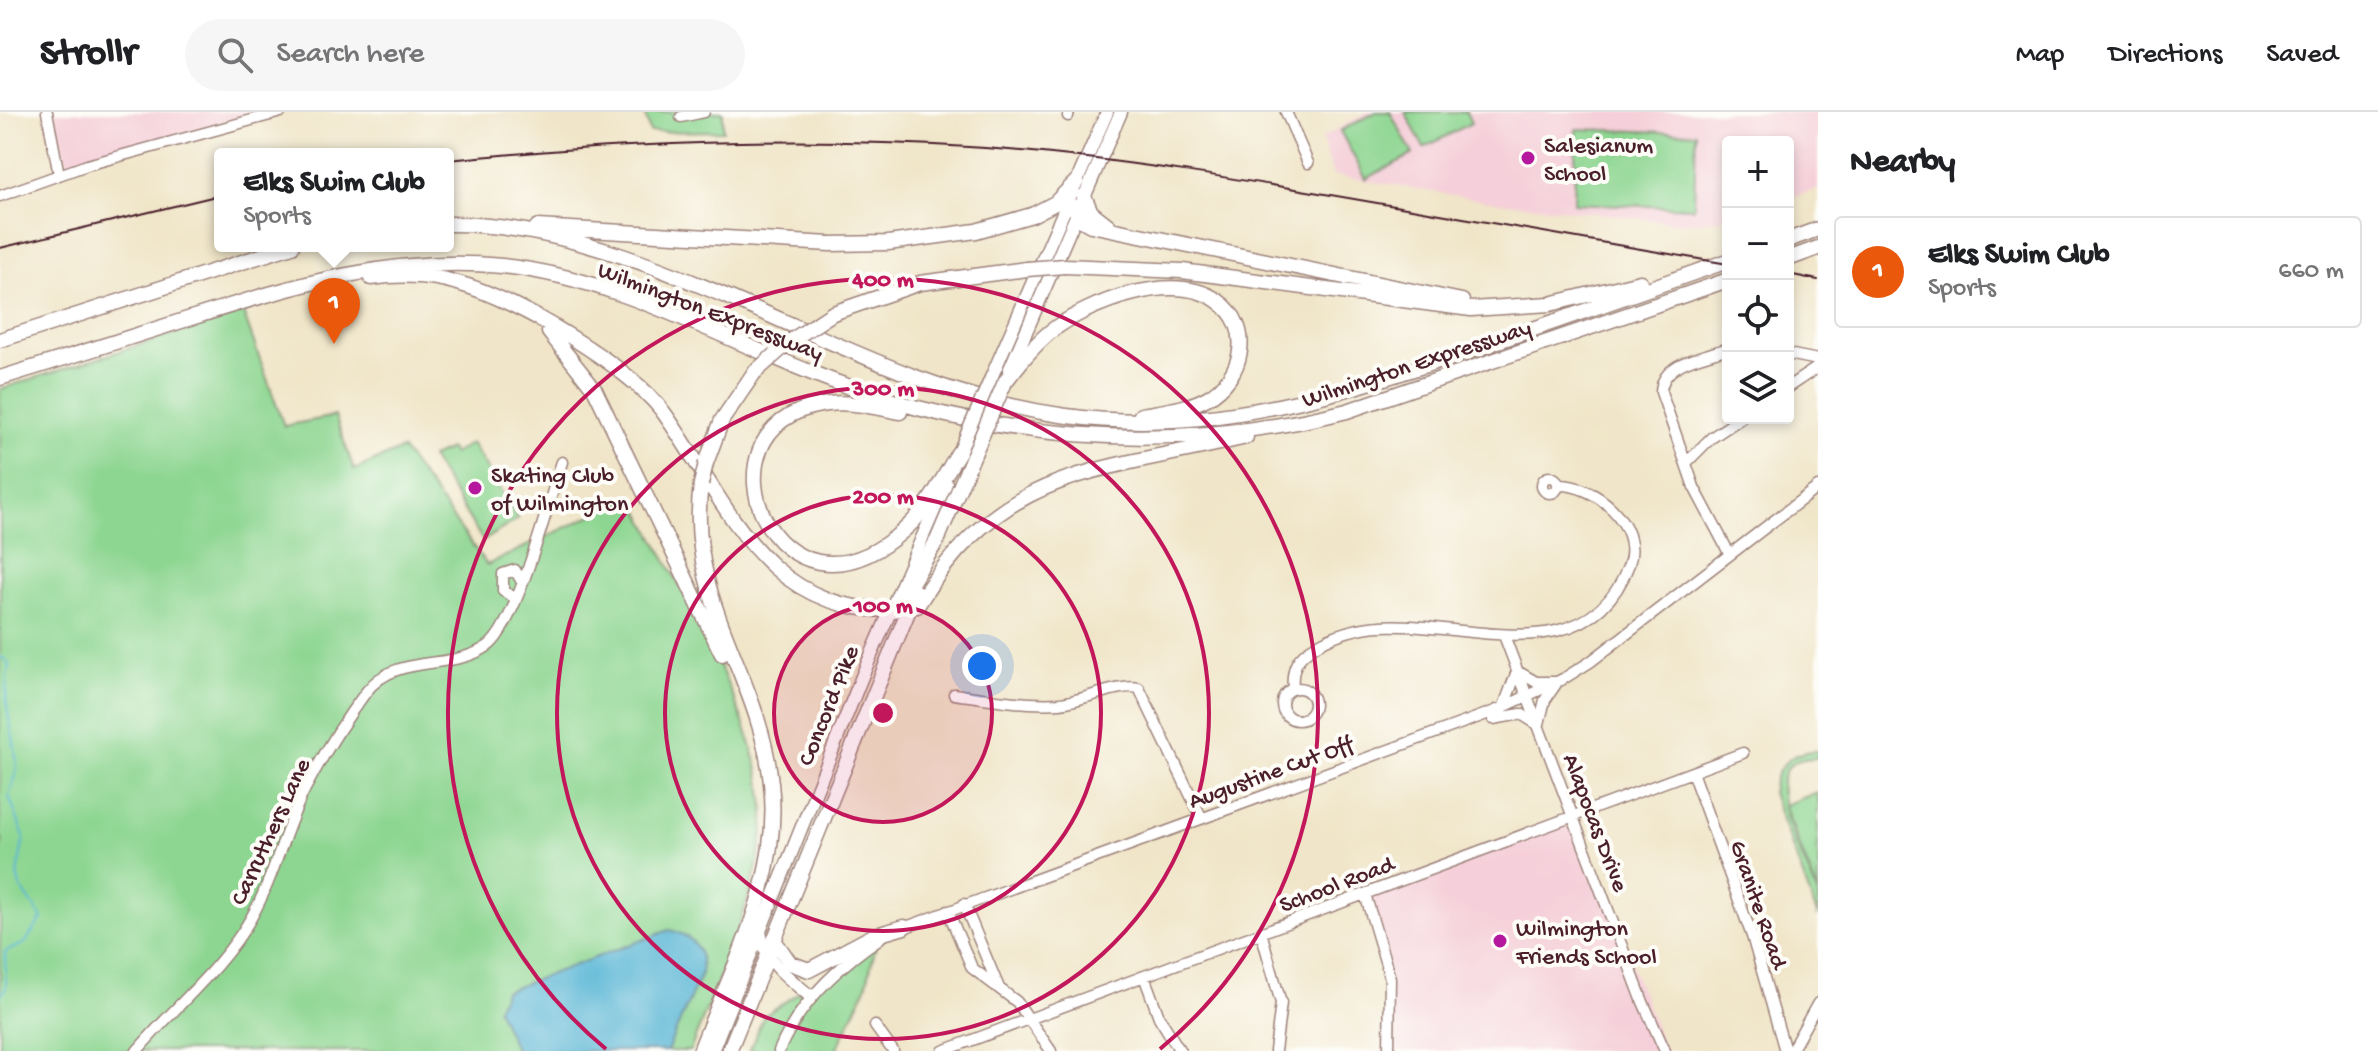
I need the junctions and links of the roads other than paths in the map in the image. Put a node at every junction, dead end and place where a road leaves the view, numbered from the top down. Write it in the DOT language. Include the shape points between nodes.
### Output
graph roads {
  1 [pos="47,112"];
  2 [pos="281,112"];
  3 [pos="704,112"];
  4 [pos="1107,112"];
  5 [pos="1114,112"];
  6 [pos="1121,112"];
  7 [pos="1286,112"];
  8 [pos="681,117"];
  9 [pos="1093,159"];
  10 [pos="1308,163"];
  11 [pos="59,175"];
  12 [pos="1077,181"];
  13 [pos="1,196"];
  14 [pos="1078,206"];
  15 [pos="1818,221"];
  16 [pos="480,223"];
  17 [pos="454,224"];
  18 [pos="1794,229"];
  19 [pos="1818,229"];
  20 [pos="1794,238"];
  21 [pos="1818,248"];
  22 [pos="273,252"];
  23 [pos="1722,254"];
  24 [pos="1794,257"];
  25 [pos="1722,263"];
  26 [pos="1722,282"];
  27 [pos="237,304"];
  28 [pos="1550,304"];
  29 [pos="541,322"];
  30 [pos="0,340"];
  31 [pos="1722,350"];
  32 [pos="1794,355"];
  33 [pos="1818,360"];
  34 [pos="1818,367"];
  35 [pos="0,378"];
  36 [pos="998,380"];
  37 [pos="1794,383"];
  38 [pos="1018,407"];
  39 [pos="1732,424"];
  40 [pos="1293,425"];
  41 [pos="1055,433"];
  42 [pos="967,452"];
  43 [pos="562,462"];
  44 [pos="1687,462"];
  45 [pos="1558,485"];
  46 [pos="1818,487"];
  47 [pos="939,537"];
  48 [pos="1729,553"];
  49 [pos="522,582"];
  50 [pos="515,598"];
  51 [pos="891,610"];
  52 [pos="900,634"];
  53 [pos="1505,638"];
  54 [pos="1517,671"];
  55 [pos="1559,681"];
  56 [pos="1293,689"];
  57 [pos="954,694"];
  58 [pos="1526,697"];
  59 [pos="1503,707"];
  60 [pos="1481,715"];
  61 [pos="1538,725"];
  62 [pos="765,749"];
  63 [pos="1743,753"];
  64 [pos="1692,772"];
  65 [pos="1573,816"];
  66 [pos="1201,817"];
  67 [pos="1365,894"];
  68 [pos="964,904"];
  69 [pos="948,911"];
  70 [pos="904,927"];
  71 [pos="760,931"];
  72 [pos="1261,932"];
  73 [pos="774,940"];
  74 [pos="767,955"];
  75 [pos="1144,976"];
  76 [pos="1000,989"];
  77 [pos="811,997"];
  78 [pos="1818,1003"];
  79 [pos="1029,1018"];
  80 [pos="875,1026"];
  81 [pos="137,1051"];
  82 [pos="700,1051"];
  83 [pos="712,1051"];
  84 [pos="729,1051"];
  85 [pos="779,1051"];
  86 [pos="893,1051"];
  87 [pos="943,1051"];
  88 [pos="1051,1051"];
  89 [pos="1180,1051"];
  90 [pos="1275,1051"];
  91 [pos="1389,1051"];
  92 [pos="1665,1051"];
  93 [pos="1785,1051"];
  94 [pos="1791,1051"];
  1 -- 11 [label="street"];
  2 -- 11 [label="street"];
  3 -- 8 [label="street"];
  4 -- 9 [label="main road"];
  5 -- 14 [label="main road"];
  6 -- 9 [label="main road"];
  7 -- 10 [label="street"];
  9 -- 12 [label="main road, Concord Pike"];
  9 -- 14 [label="main road, Concord Pike"];
  11 -- 13 [label="street"];
  12 -- 16 [label="highway" via="1055,203 1032,215 976,231 888,243"];
  12 -- 36 [label="main road, Concord Pike"];
  14 -- 28 [label="highway" via="1091,225 1129,233 1434,296"];
  14 -- 36 [label="main road, Concord Pike" via="1043,293"];
  15 -- 18 [label="highway"];
  16 -- 17 [label="highway, Wilmington Expressway"];
  16 -- 38 [label="highway, Wilmington Expressway" via="618,254 898,370"];
  19 -- 20 [label="highway"];
  21 -- 24 [label="highway"];
  22 -- 30 [label="highway"];
  23 -- 28 [label="highway" via="1615,290"];
  25 -- 38 [label="highway, Wilmington Expressway" via="1380,381 1281,408 1134,421"];
  26 -- 40 [label="highway, Wilmington Expressway" via="1385,400"];
  27 -- 29 [label="highway" via="344,281 426,277 461,283"];
  27 -- 35 [label="highway, Wilmington Expressway"];
  27 -- 41 [label="highway, Wilmington Expressway" via="390,266 455,263 539,272 619,293 875,397 962,420"];
  28 -- 62 [label="highway, bridge" via="1445,308 1182,271 1065,266 920,283 833,313 754,373 722,420 701,484 696,524 702,571"];
  29 -- 51 [label="highway" via="615,366 642,389 664,413 741,533 770,565 818,597"];
  29 -- 62 [label="highway" via="601,401"];
  31 -- 44 [label="street" via="1671,368 1661,383"];
  32 -- 33 [label="street"];
  34 -- 37 [label="street"];
  36 -- 38 [label="highway" via="1065,322 1094,306 1140,292 1175,290 1210,297 1232,317 1240,336 1234,373 1195,403 1137,415"];
  36 -- 42 [label="highway, Concord Pike, bridge"];
  39 -- 44 [label="street"];
  40 -- 41 [label="highway, Wilmington Expressway" via="1162,437"];
  40 -- 52 [label="highway" via="1034,490 994,515 956,549"];
  41 -- 42 [label="highway" via="962,426 846,404 819,405 787,418 767,441 755,470 757,504 769,530 794,552 827,563 854,560 879,549 915,520"];
  42 -- 47 [label="highway, Concord Pike"];
  42 -- 51 [label="main road, Concord Pike"];
  43 -- 49 [label="street, Carruthers Lane"];
  44 -- 48 [label="street" via="1694,487"];
  45 -- 53 [label="street" via="1571,484 1615,511 1625,526 1632,557 1613,595 1585,619 1543,634"];
  46 -- 48 [label="street, Augustine Cut Off"];
  47 -- 51 [label="highway" via="902,603"];
  47 -- 52 [label="highway, Concord Pike"];
  48 -- 55 [label="street, Augustine Cut Off"];
  49 -- 50 [label="street, Carruthers Lane"];
  49 -- 50 [label="street" via="515,570 503,574 503,591"];
  50 -- 81 [label="street, Carruthers Lane" via="498,636 486,647 394,670 369,688 305,789 238,940"];
  51 -- 71 [label="main road, Concord Pike"];
  52 -- 73 [label="highway, Concord Pike"];
  53 -- 54 [label="street, Alapocas Drive"];
  53 -- 56 [label="street" via="1381,625 1352,631 1324,640 1297,660"];
  54 -- 55 [label="street" via="1536,682"];
  54 -- 58 [label="street, Alapocas Drive"];
  54 -- 59 [label="street"];
  55 -- 58 [label="street, Augustine Cut Off"];
  55 -- 61 [label="street" via="1545,700"];
  57 -- 66 [label="street" via="1047,703 1139,688"];
  58 -- 59 [label="street, Augustine Cut Off"];
  58 -- 61 [label="street, Alapocas Drive"];
  59 -- 60 [label="street, Augustine Cut Off"];
  60 -- 61 [label="street" via="1490,719 1521,714"];
  60 -- 66 [label="street, Augustine Cut Off"];
  61 -- 65 [label="street, Alapocas Drive"];
  62 -- 82 [label="highway" via="773,806 768,866 757,908"];
  63 -- 64 [label="street, School Road"];
  64 -- 65 [label="street, School Road"];
  64 -- 93 [label="street, Granite Road" via="1752,936"];
  65 -- 67 [label="street, School Road"];
  65 -- 92 [label="street, Alapocas Drive"];
  66 -- 68 [label="street, Augustine Cut Off"];
  67 -- 72 [label="street, School Road"];
  67 -- 91 [label="street" via="1390,978"];
  68 -- 69 [label="street, Augustine Cut Off"];
  68 -- 76 [label="street"];
  69 -- 70 [label="street, Augustine Cut Off"];
  69 -- 76 [label="street" via="972,968"];
  70 -- 73 [label="highway" via="873,936 809,970 790,963"];
  70 -- 77 [label="street, Augustine Cut Off" via="866,949"];
  71 -- 74 [label="main road"];
  71 -- 83 [label="main road, Concord Pike"];
  72 -- 75 [label="street, School Road"];
  72 -- 90 [label="street" via="1281,1003"];
  73 -- 74 [label="highway, Concord Pike"];
  74 -- 77 [label="main road"];
  74 -- 84 [label="highway, Concord Pike"];
  75 -- 79 [label="street, School Road"];
  75 -- 89 [label="street" via="1159,1017"];
  76 -- 79 [label="street"];
  77 -- 85 [label="street, Augustine Cut Off"];
  78 -- 94 [label="street"];
  79 -- 87 [label="street, School Road"];
  79 -- 88 [label="street"];
  80 -- 86 [label="street"];
}
